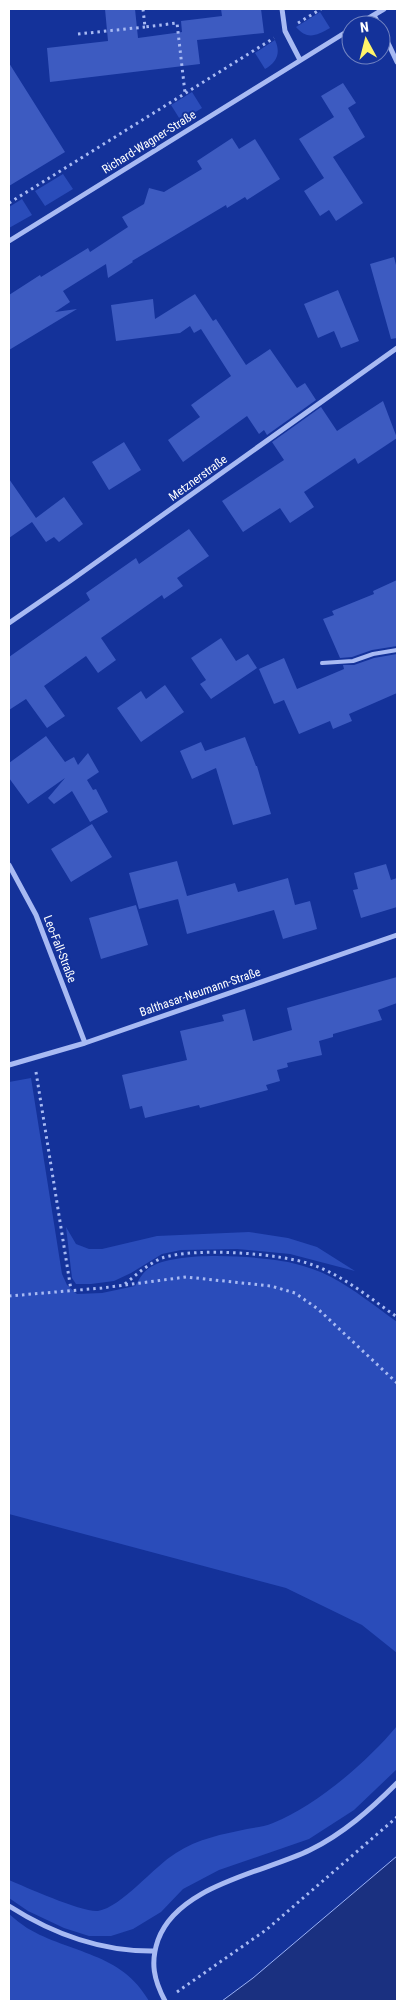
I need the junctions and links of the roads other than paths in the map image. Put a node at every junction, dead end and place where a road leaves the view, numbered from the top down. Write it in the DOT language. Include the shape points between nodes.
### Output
graph roads {
  1 [pos="282,9"];
  2 [pos="384,9"];
  3 [pos="374,15"];
  4 [pos="341,35"];
  5 [pos="391,50"];
  6 [pos="300,60"];
  7 [pos="397,62"];
  8 [pos="9,241"];
  9 [pos="397,348"];
  10 [pos="9,622"];
  11 [pos="397,650"];
  12 [pos="322,663"];
  13 [pos="9,865"];
  14 [pos="397,935"];
  15 [pos="85,1043"];
  16 [pos="9,1064"];
  17 [pos="397,1783"];
  18 [pos="9,1906"];
  19 [pos="154,1951"];
  20 [pos="165,2001"];
  1 -- 6 [label="street" via="285,31"];
  2 -- 3 [label="street"];
  4 -- 6 [label="street, Richard-Wagner-Straße"];
  5 -- 7 [label="street"];
  6 -- 8 [label="street, Richard-Wagner-Straße"];
  9 -- 10 [label="street, Metznerstraße"];
  11 -- 12 [label="lane" via="353,661"];
  13 -- 15 [label="street, Leo-Fall-Straße" via="36,915"];
  14 -- 15 [label="street, Balthasar-Neumann-Straße"];
  15 -- 16 [label="street, Balthasar-Neumann-Straße"];
  17 -- 19 [label="street" via="340,1832 319,1845 205,1892 186,1904 172,1915"];
  18 -- 19 [label="street" via="25,1917 82,1942 134,1952"];
  19 -- 20 [label="street" via="154,1976"];
}
